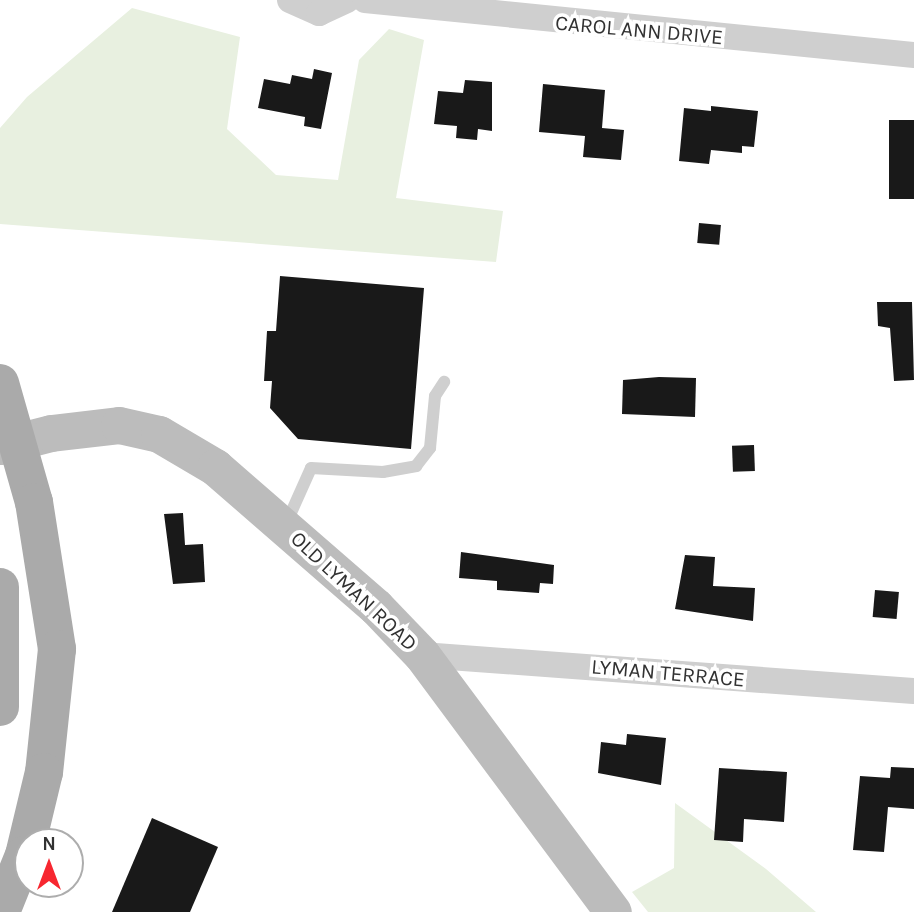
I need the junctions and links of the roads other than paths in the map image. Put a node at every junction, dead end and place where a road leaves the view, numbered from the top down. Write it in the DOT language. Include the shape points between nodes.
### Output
graph roads {
  1 [pos="290,0"];
  2 [pos="347,0"];
  3 [pos="365,0"];
  4 [pos="914,55"];
  5 [pos="444,382"];
  6 [pos="0,383"];
  7 [pos="10,444"];
  8 [pos="285,525"];
  9 [pos="0,587"];
  10 [pos="422,655"];
  11 [pos="914,691"];
  12 [pos="0,707"];
  13 [pos="603,908"];
  14 [pos="1,912"];
  1 -- 2 [label="street" via="318,12"];
  3 -- 4 [label="street, CAROL ANN DRIVE"];
  5 -- 8 [label="lane" via="435,396 430,448 416,466 383,472 311,468"];
  6 -- 7 [label="main road"];
  7 -- 8 [label="main road, OLD LYMAN ROAD" via="96,426 142,428 215,467"];
  7 -- 14 [label="main road" via="57,649 44,772 24,855"];
  8 -- 10 [label="main road, OLD LYMAN ROAD"];
  9 -- 12 [label="main road"];
  10 -- 11 [label="street, LYMAN TERRACE"];
  10 -- 13 [label="main road, OLD LYMAN ROAD"];
}
